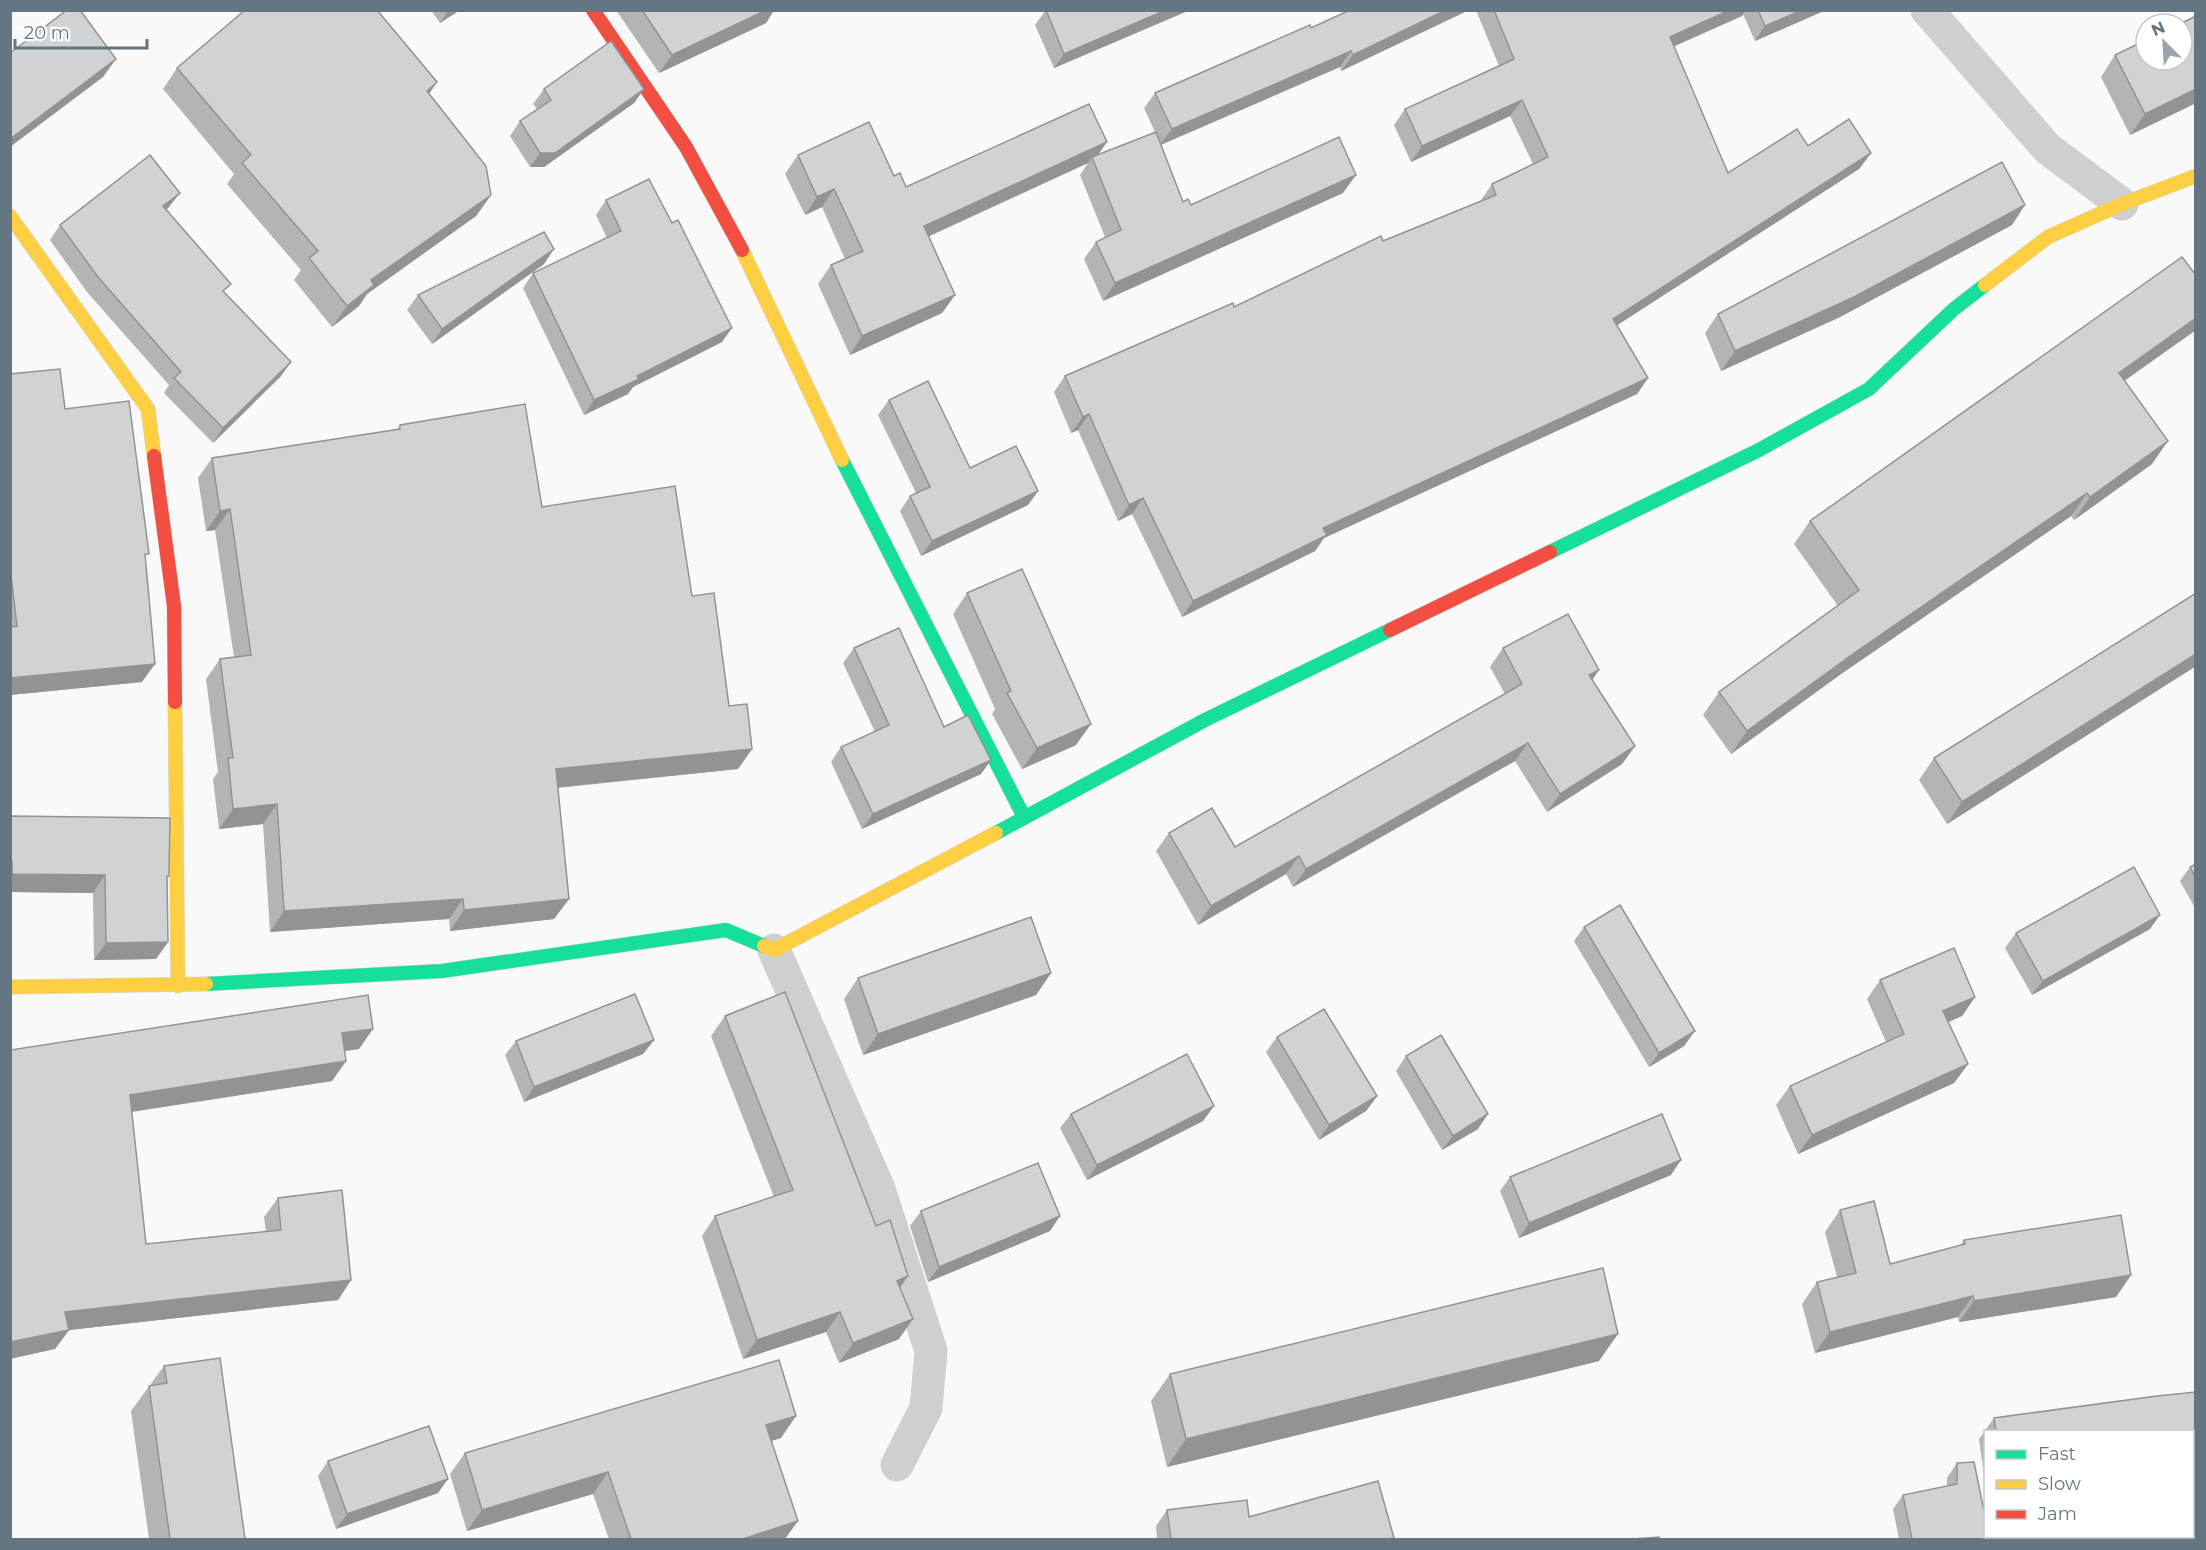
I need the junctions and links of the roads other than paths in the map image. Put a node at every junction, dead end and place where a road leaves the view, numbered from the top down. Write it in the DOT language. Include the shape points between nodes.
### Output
graph roads {
  1 [pos="593,10"];
  2 [pos="1927,10"];
  3 [pos="2196,176"];
  4 [pos="2122,204"];
  5 [pos="10,216"];
  6 [pos="1023,818"];
  7 [pos="774,950"];
  8 [pos="178,986"];
  9 [pos="10,987"];
  10 [pos="897,1465"];
  1 -- 6 [label="street" via="686,147 743,252 856,489"];
  2 -- 4 [label="street" via="2048,148"];
  3 -- 4 [label="street"];
  4 -- 6 [label="street" via="2048,237 1953,309 1869,389 1759,450 1205,720"];
  5 -- 8 [label="street" via="148,409 174,606"];
  6 -- 7 [label="street"];
  7 -- 8 [label="street" via="726,930 442,971"];
  7 -- 10 [label="street" via="879,1189 931,1351 926,1408"];
  8 -- 9 [label="street"];
}
